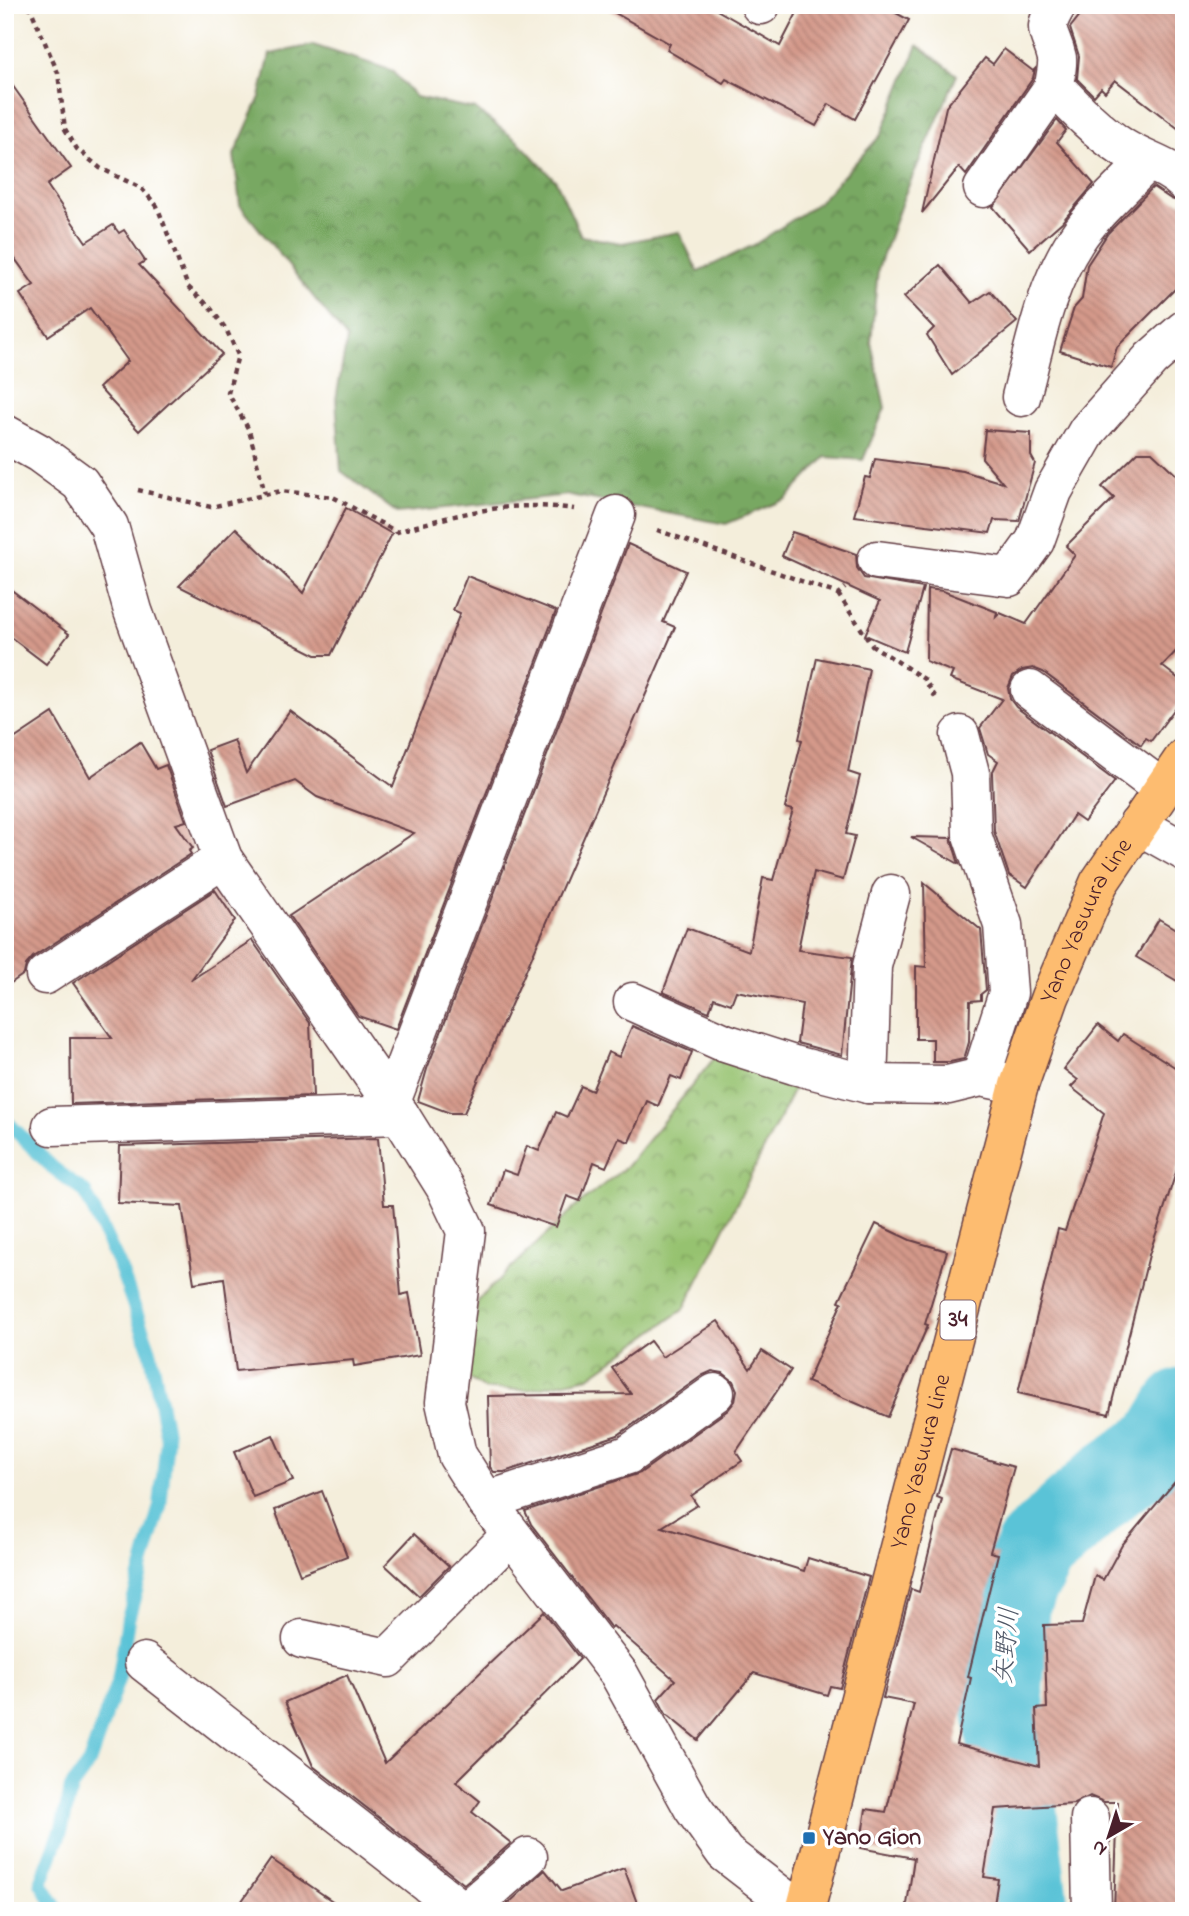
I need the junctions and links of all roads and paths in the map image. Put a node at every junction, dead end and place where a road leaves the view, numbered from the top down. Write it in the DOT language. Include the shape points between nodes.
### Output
graph roads {
  1 [pos="29,5"];
  2 [pos="1057,5"];
  3 [pos="1054,86"];
  4 [pos="1171,167"];
  5 [pos="983,188"];
  6 [pos="1184,330"];
  7 [pos="1021,397"];
  8 [pos="5,434"];
  9 [pos="80,483"];
  10 [pos="265,494"];
  11 [pos="616,515"];
  12 [pos="877,560"];
  13 [pos="838,594"];
  14 [pos="1030,690"];
  15 [pos="960,735"];
  16 [pos="1184,758"];
  17 [pos="1161,788"];
  18 [pos="1138,825"];
  19 [pos="1184,852"];
  20 [pos="223,859"];
  21 [pos="891,894"];
  22 [pos="45,975"];
  23 [pos="634,1002"];
  24 [pos="981,1077"];
  25 [pos="867,1084"];
  26 [pos="1019,1085"];
  27 [pos="395,1109"];
  28 [pos="52,1126"];
  29 [pos="715,1393"];
  30 [pos="486,1502"];
  31 [pos="511,1535"];
  32 [pos="302,1639"];
  33 [pos="144,1662"];
  34 [pos="1090,1818"];
  35 [pos="528,1857"];
  36 [pos="465,1911"];
  37 [pos="803,1911"];
  38 [pos="1092,1911"];
  1 -- 10 [label="path" via="58,73 65,129 77,149 100,168 141,188 157,206 188,287 226,329 237,355 228,393 248,430"];
  2 -- 3 [label="street" via="1047,22 1047,36 1057,60"];
  3 -- 4 [label="street" via="1086,120 1122,147"];
  3 -- 5 [label="street"];
  4 -- 7 [label="street" via="1077,238 1046,304"];
  6 -- 12 [label="street" via="1088,430 1053,491 1035,541 1009,577"];
  8 -- 9 [label="street"];
  9 -- 10 [label="path" via="139,490 211,507"];
  9 -- 20 [label="street" via="108,526 133,611"];
  10 -- 11 [label="path" via="281,491 333,497 397,532 460,513 537,504"];
  11 -- 13 [label="path"];
  11 -- 27 [label="street"];
  12 -- 13 [label="path"];
  13 -- 15 [label="path" via="872,645 925,679"];
  14 -- 17 [label="street"];
  15 -- 24 [label="street" via="970,773 972,835 1003,925 1008,993"];
  16 -- 17 [label="main road, Yano Yasuura Line / 34"];
  17 -- 18 [label="main road, Yano Yasuura Line / 34"];
  18 -- 19 [label="street"];
  18 -- 26 [label="main road, Yano Yasuura Line / 34" via="1099,883 1050,997"];
  20 -- 22 [label="street"];
  20 -- 27 [label="street"];
  21 -- 25 [label="street" via="872,966"];
  23 -- 25 [label="street" via="725,1043"];
  24 -- 25 [label="street" via="948,1085"];
  24 -- 26 [label="street"];
  26 -- 37 [label="main road, Yano Yasuura Line / 34"];
  27 -- 28 [label="street"];
  27 -- 30 [label="street" via="445,1187 466,1231 445,1402 457,1455"];
  29 -- 30 [label="street" via="628,1455"];
  30 -- 31 [label="street"];
  31 -- 32 [label="street" via="388,1658"];
  31 -- 37 [label="street" via="619,1674 693,1808 725,1853"];
  33 -- 36 [label="street"];
  34 -- 38 [label="street"];
  35 -- 36 [label="street"];
}
